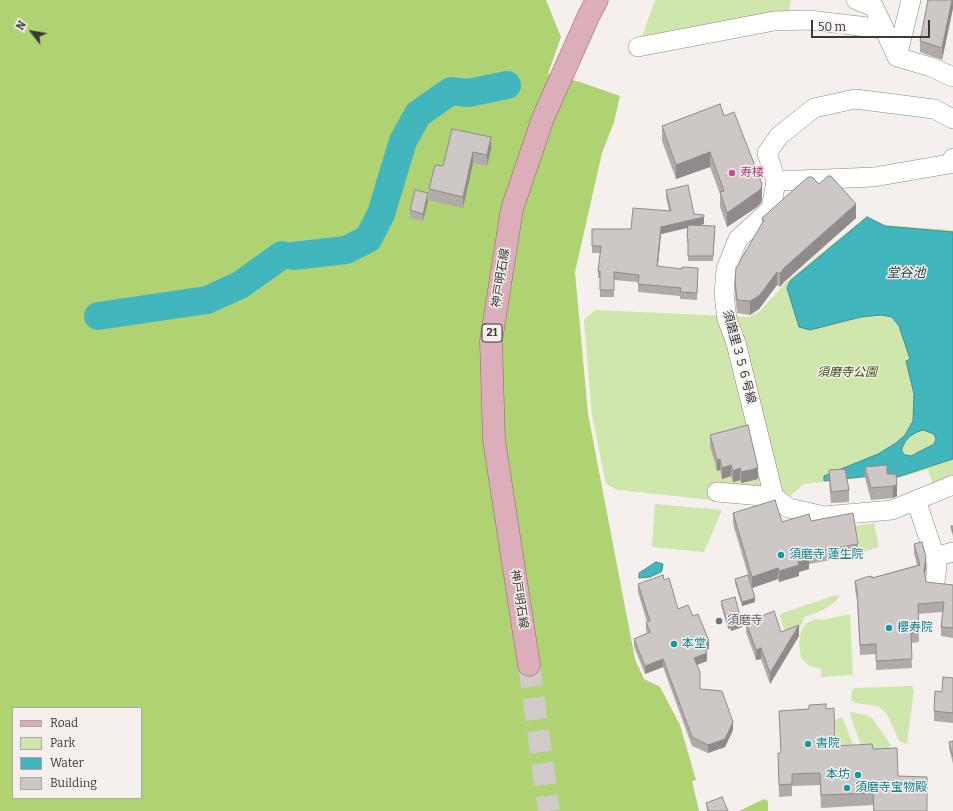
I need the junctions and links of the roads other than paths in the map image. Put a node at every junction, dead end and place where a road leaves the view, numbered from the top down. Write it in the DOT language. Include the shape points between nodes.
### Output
graph roads {
  1 [pos="856,0"];
  2 [pos="911,0"];
  3 [pos="874,4"];
  4 [pos="593,5"];
  5 [pos="884,29"];
  6 [pos="638,48"];
  7 [pos="897,57"];
  8 [pos="953,77"];
  9 [pos="953,119"];
  10 [pos="953,158"];
  11 [pos="776,181"];
  12 [pos="953,485"];
  13 [pos="717,492"];
  14 [pos="774,497"];
  15 [pos="916,500"];
  16 [pos="944,555"];
  17 [pos="935,582"];
  18 [pos="529,665"];
  1 -- 3 [label="street"];
  2 -- 7 [label="street"];
  3 -- 5 [label="street"];
  4 -- 18 [label="main road, 神戸明石線 / 21" via="543,118 512,209 491,342 494,440"];
  5 -- 6 [label="street" via="809,20 774,21"];
  5 -- 7 [label="street"];
  7 -- 8 [label="street" via="931,67"];
  9 -- 11 [label="street, 須磨里３５６号線" via="934,109 855,99 814,108 779,136 767,153"];
  10 -- 11 [label="street" via="949,164 874,177"];
  11 -- 14 [label="street, 須磨里３５６号線" via="771,209 738,239 726,269 724,295 727,319 736,343"];
  12 -- 15 [label="street"];
  13 -- 14 [label="street"];
  14 -- 15 [label="street" via="789,508 824,516 892,510"];
  15 -- 16 [label="street"];
  16 -- 17 [label="street" via="937,566"];
}
